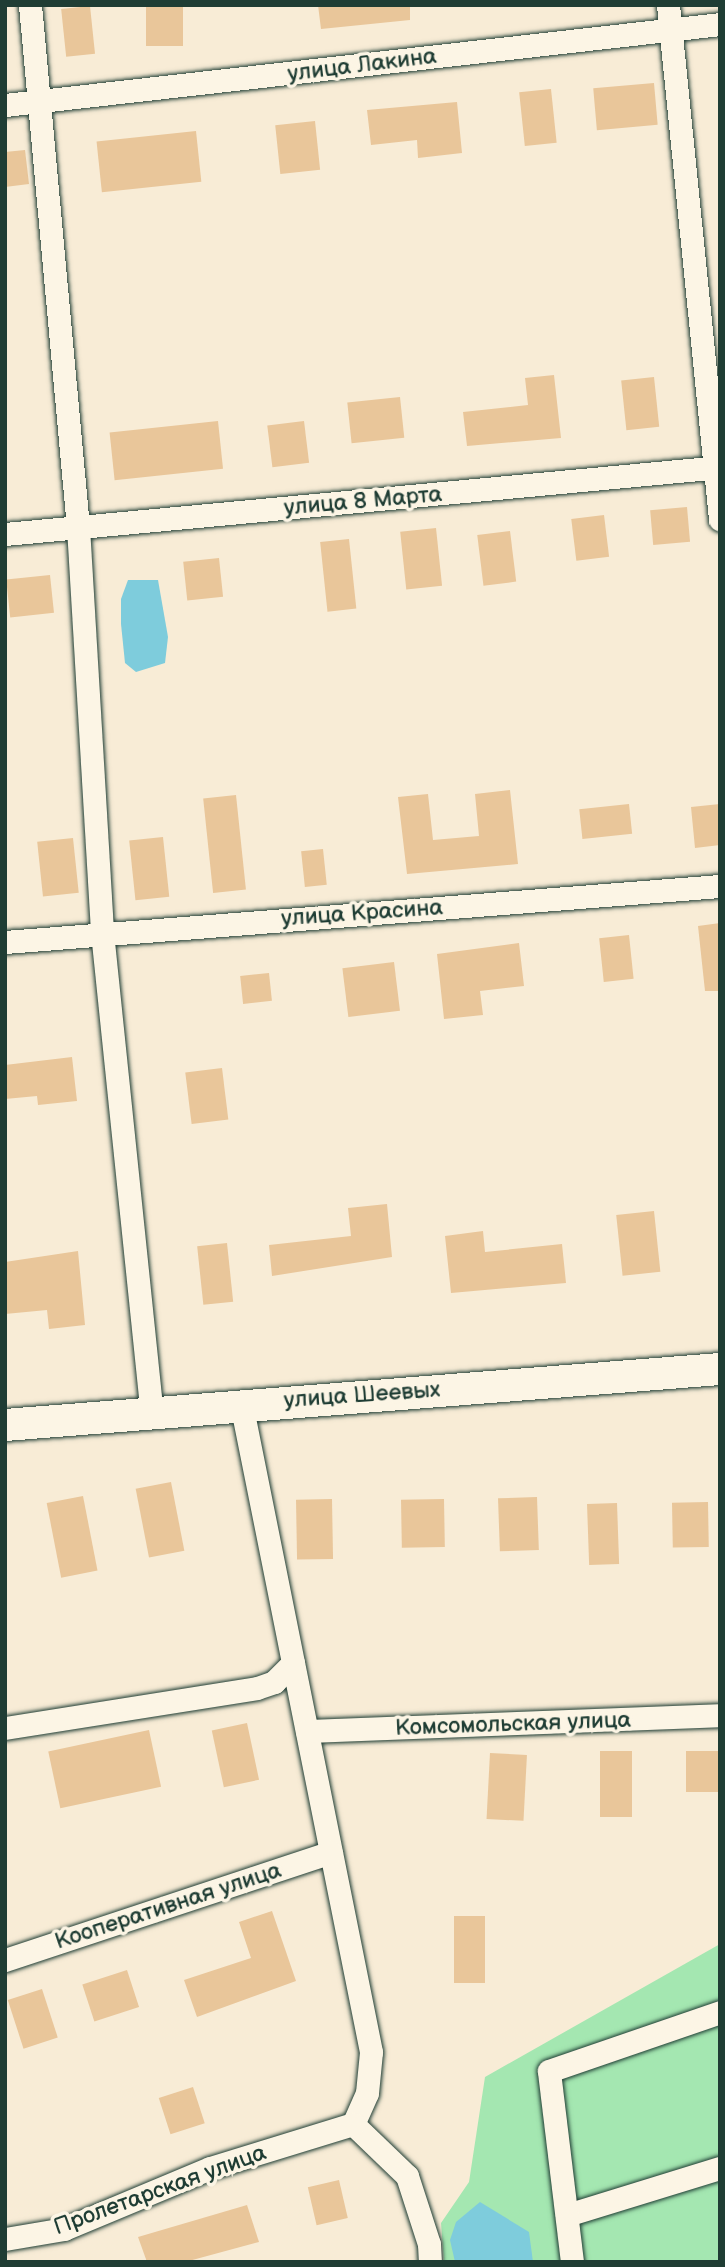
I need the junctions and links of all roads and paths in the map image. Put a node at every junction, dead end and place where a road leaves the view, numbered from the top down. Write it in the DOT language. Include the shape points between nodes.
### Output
graph roads {
  1 [pos="30,5"];
  2 [pos="668,5"];
  3 [pos="720,24"];
  4 [pos="671,29"];
  5 [pos="40,102"];
  6 [pos="5,105"];
  7 [pos="717,467"];
  8 [pos="720,519"];
  9 [pos="78,527"];
  10 [pos="5,534"];
  11 [pos="720,886"];
  12 [pos="102,932"];
  13 [pos="5,942"];
  14 [pos="720,1369"];
  15 [pos="241,1403"];
  16 [pos="152,1410"];
  17 [pos="5,1425"];
  18 [pos="293,1663"];
  19 [pos="720,1715"];
  20 [pos="5,1728"];
  21 [pos="307,1731"];
  22 [pos="331,1853"];
  23 [pos="5,1960"];
  24 [pos="720,2011"];
  25 [pos="353,2124"];
  26 [pos="720,2168"];
  27 [pos="567,2216"];
  28 [pos="5,2239"];
  29 [pos="430,2262"];
  30 [pos="572,2262"];
  1 -- 5 [label="street"];
  2 -- 4 [label="street"];
  3 -- 4 [label="street, улица Лакина"];
  4 -- 5 [label="street, улица Лакина"];
  4 -- 7 [label="street"];
  5 -- 6 [label="street, улица Лакина"];
  5 -- 9 [label="street"];
  7 -- 8 [label="street"];
  7 -- 9 [label="street, улица 8 Марта"];
  9 -- 10 [label="street, улица 8 Марта"];
  9 -- 12 [label="street"];
  11 -- 12 [label="street, улица Красина"];
  12 -- 13 [label="street, улица Красина"];
  12 -- 16 [label="street"];
  14 -- 15 [label="main road, улица Шеевых"];
  15 -- 16 [label="main road, улица Шеевых"];
  15 -- 18 [label="street"];
  16 -- 17 [label="main road, улица Шеевых"];
  18 -- 20 [label="street" via="274,1682 257,1688"];
  18 -- 21 [label="street"];
  19 -- 21 [label="street, Комсомольская улица"];
  21 -- 22 [label="street"];
  22 -- 23 [label="street, Кооперативная улица"];
  22 -- 25 [label="street" via="371,2052 367,2093"];
  24 -- 27 [label="street" via="549,2071"];
  25 -- 28 [label="street, Пролетарская улица" via="210,2168 64,2229"];
  25 -- 29 [label="street" via="407,2176 429,2244"];
  26 -- 27 [label="street"];
  27 -- 30 [label="street"];
}
